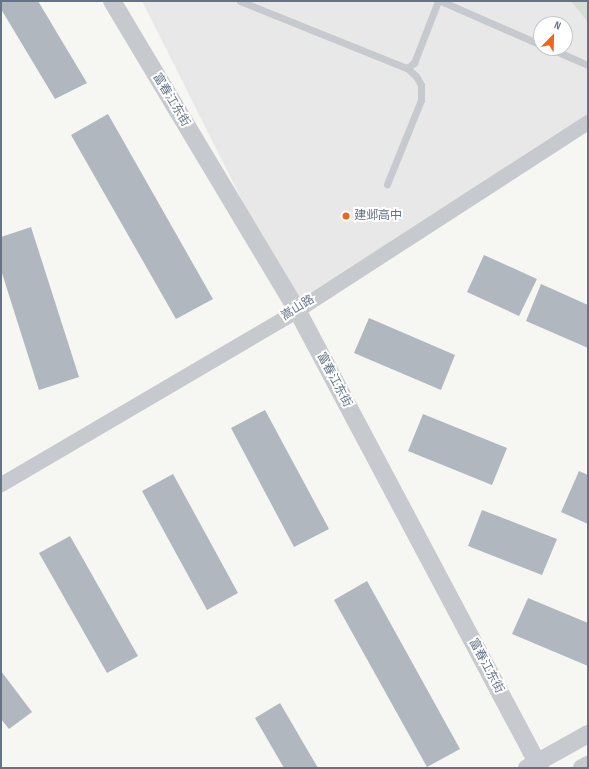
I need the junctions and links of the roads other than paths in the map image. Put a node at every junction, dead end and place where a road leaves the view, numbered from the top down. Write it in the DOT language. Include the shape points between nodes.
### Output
graph roads {
  1 [pos="112,1"];
  2 [pos="240,1"];
  3 [pos="438,1"];
  4 [pos="441,1"];
  5 [pos="533,41"];
  6 [pos="567,56"];
  7 [pos="588,65"];
  8 [pos="407,68"];
  9 [pos="588,122"];
  10 [pos="387,184"];
  11 [pos="297,310"];
  12 [pos="1,484"];
  13 [pos="588,734"];
  14 [pos="588,765"];
  15 [pos="535,766"];
  16 [pos="582,768"];
  1 -- 11 [label="street, 富春江东街"];
  2 -- 8 [label="lane"];
  3 -- 8 [label="lane" via="414,63"];
  4 -- 5 [label="lane"];
  6 -- 7 [label="lane"];
  8 -- 10 [label="lane" via="421,85 421,100"];
  9 -- 11 [label="street, 嵩山路"];
  11 -- 12 [label="street, 嵩山路"];
  11 -- 15 [label="street, 富春江东街"];
  13 -- 15 [label="street"];
  14 -- 16 [label="street"];
}
